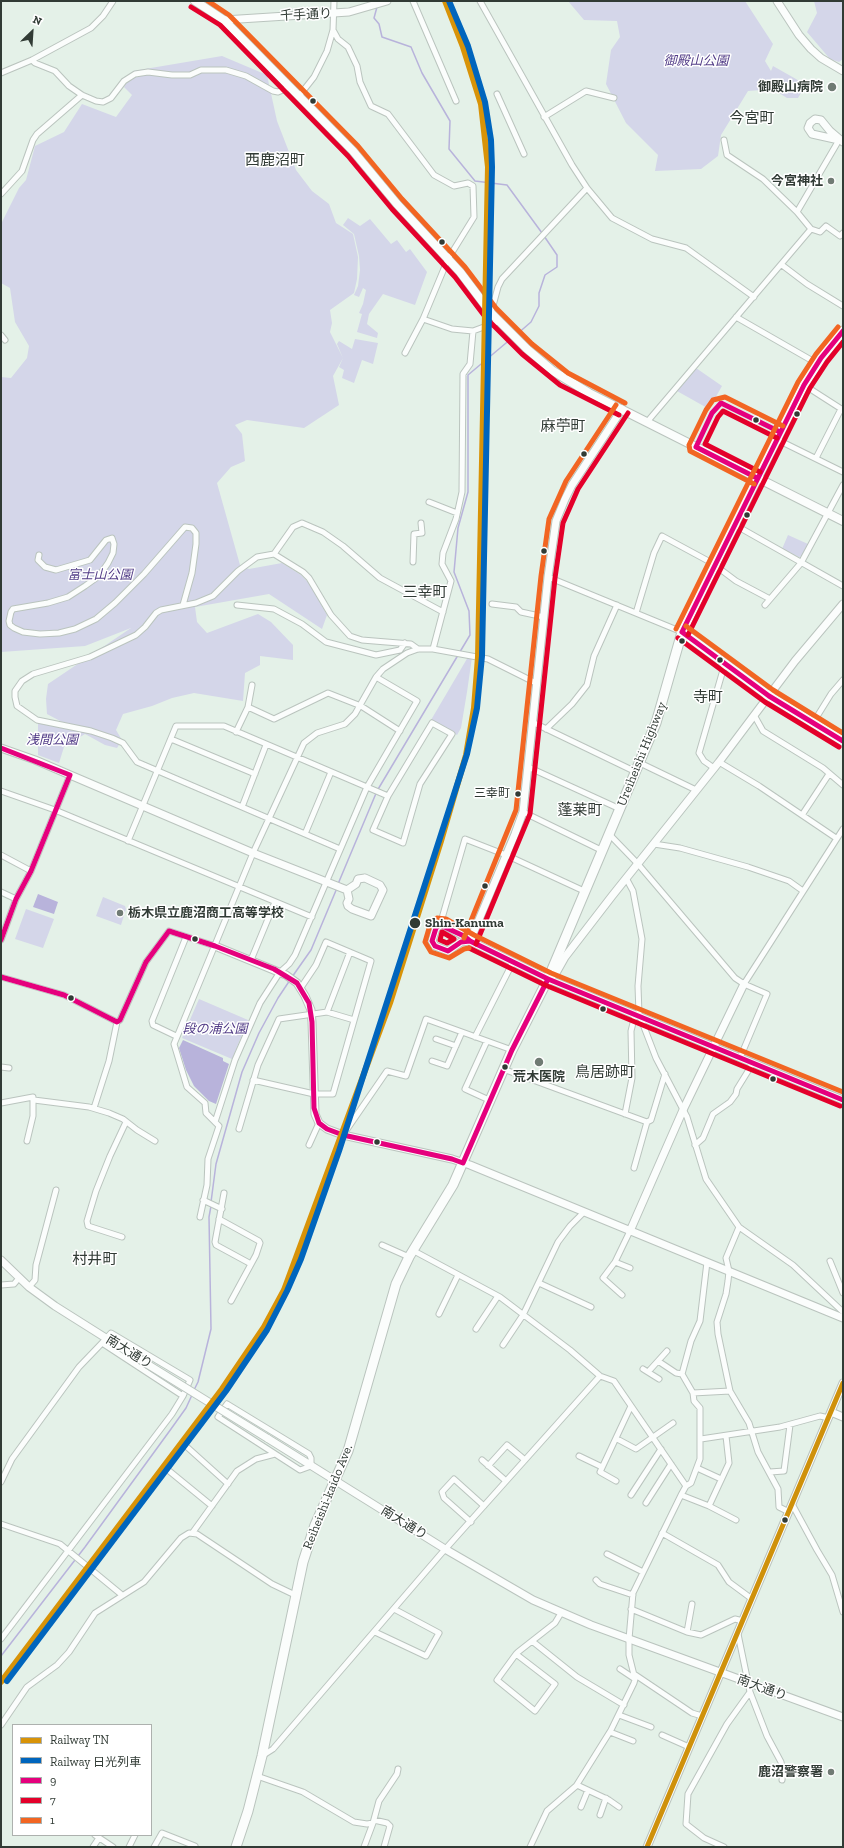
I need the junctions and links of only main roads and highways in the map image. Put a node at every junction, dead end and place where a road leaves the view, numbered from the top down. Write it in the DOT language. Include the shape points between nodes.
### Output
graph roads {
  1 [pos="195,1"];
  2 [pos="843,331"];
  3 [pos="757,478"];
  4 [pos="843,521"];
  5 [pos="682,632"];
  6 [pos="843,740"];
  7 [pos="463,1163"];
  8 [pos="236,1847"];
  1 -- 3 [label="main road" via="224,20 353,151 397,204 448,258 491,313 527,349 576,386"];
  2 -- 3 [label="highway, Ureiheishi Highway" via="804,385"];
  3 -- 4 [label="main road"];
  3 -- 5 [label="highway, Ureiheishi Highway"];
  5 -- 6 [label="highway" via="769,696"];
  5 -- 7 [label="highway, Ureiheishi Highway" via="659,714 640,763 548,979 503,1069"];
  7 -- 8 [label="highway, Reiheishi-kaido Ave." via="448,1195 411,1254 396,1284 354,1433 308,1543 295,1594 258,1776"];
}
